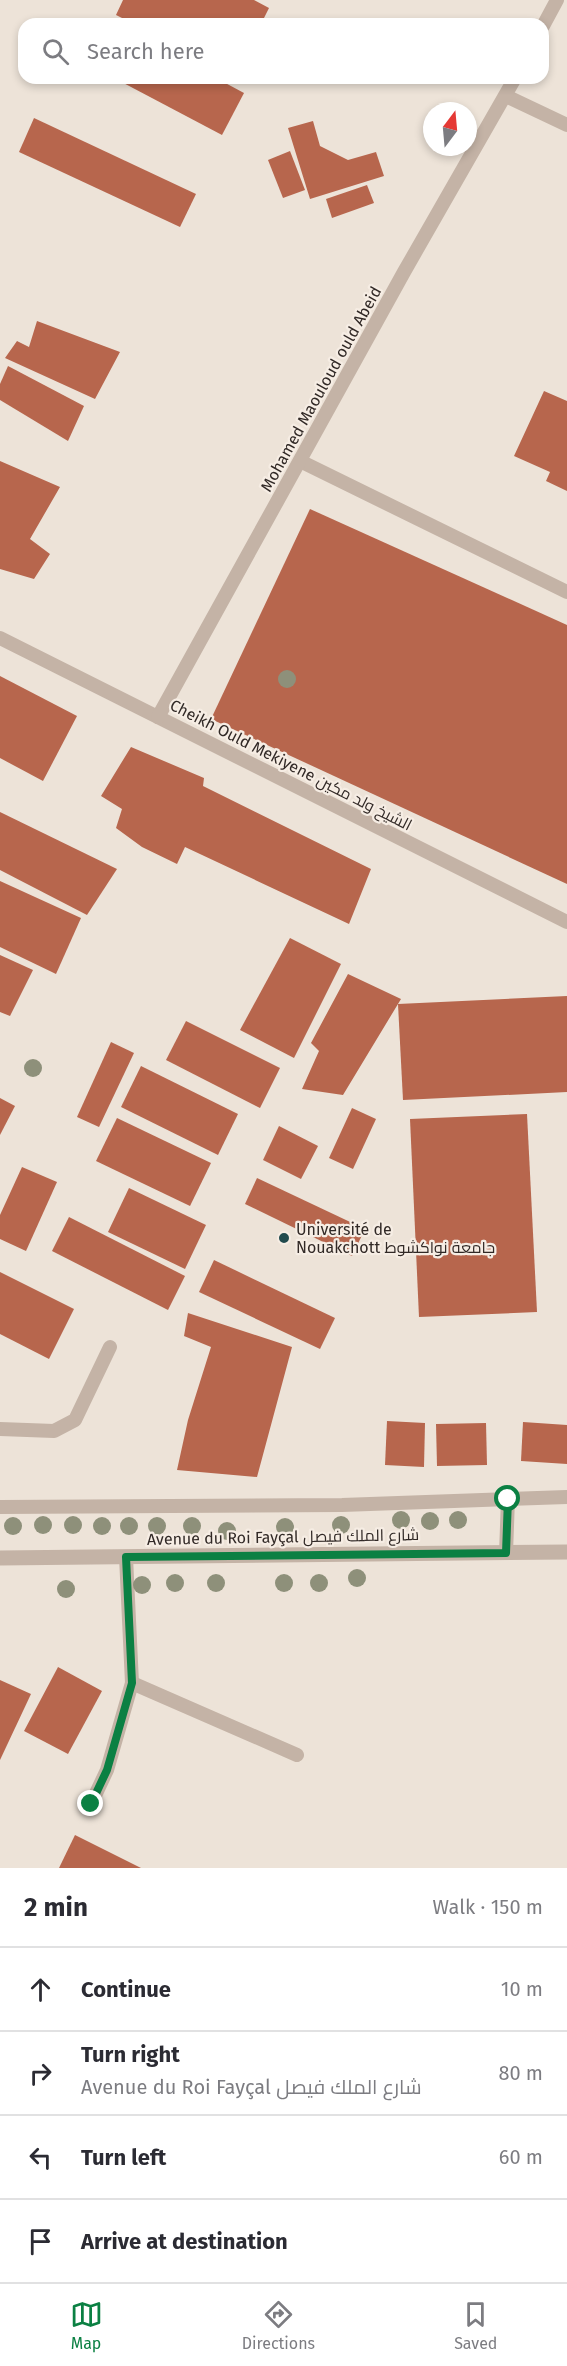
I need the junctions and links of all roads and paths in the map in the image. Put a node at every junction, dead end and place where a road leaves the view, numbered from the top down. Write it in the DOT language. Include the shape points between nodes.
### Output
graph roads {
  1 [pos="556,0"];
  2 [pos="547,18"];
  3 [pos="512,84"];
  4 [pos="506,96"];
  5 [pos="567,125"];
  6 [pos="300,461"];
  7 [pos="567,592"];
  8 [pos="0,638"];
  9 [pos="158,717"];
  10 [pos="567,922"];
  11 [pos="110,1347"];
  12 [pos="0,1429"];
  13 [pos="567,1497"];
  14 [pos="508,1499"];
  15 [pos="0,1507"];
  16 [pos="567,1552"];
  17 [pos="506,1553"];
  18 [pos="126,1557"];
  19 [pos="0,1558"];
  20 [pos="132,1683"];
  21 [pos="297,1755"];
  22 [pos="91,1804"];
  1 -- 2 [label="lane"];
  3 -- 4 [label="lane, Mohamed Maouloud ould Abeid"];
  4 -- 5 [label="lane"];
  4 -- 6 [label="lane, Mohamed Maouloud ould Abeid"];
  6 -- 7 [label="lane"];
  6 -- 9 [label="lane, Mohamed Maouloud ould Abeid"];
  8 -- 9 [label="lane, Cheikh Ould Mekiyene الشيخ ولد مكين"];
  9 -- 10 [label="lane, Cheikh Ould Mekiyene الشيخ ولد مكين"];
  11 -- 12 [label="lane" via="75,1420 54,1431"];
  13 -- 14 [label="lane"];
  14 -- 15 [label="lane" via="342,1505"];
  14 -- 17 [label="lane"];
  16 -- 17 [label="street, Avenue du Roi Fayçal شارع الملك فيصل"];
  17 -- 18 [label="street, Avenue du Roi Fayçal شارع الملك فيصل"];
  18 -- 19 [label="street, Avenue du Roi Fayçal شارع الملك فيصل"];
  18 -- 20 [label="lane"];
  20 -- 21 [label="lane"];
  20 -- 22 [label="lane" via="107,1770"];
}
